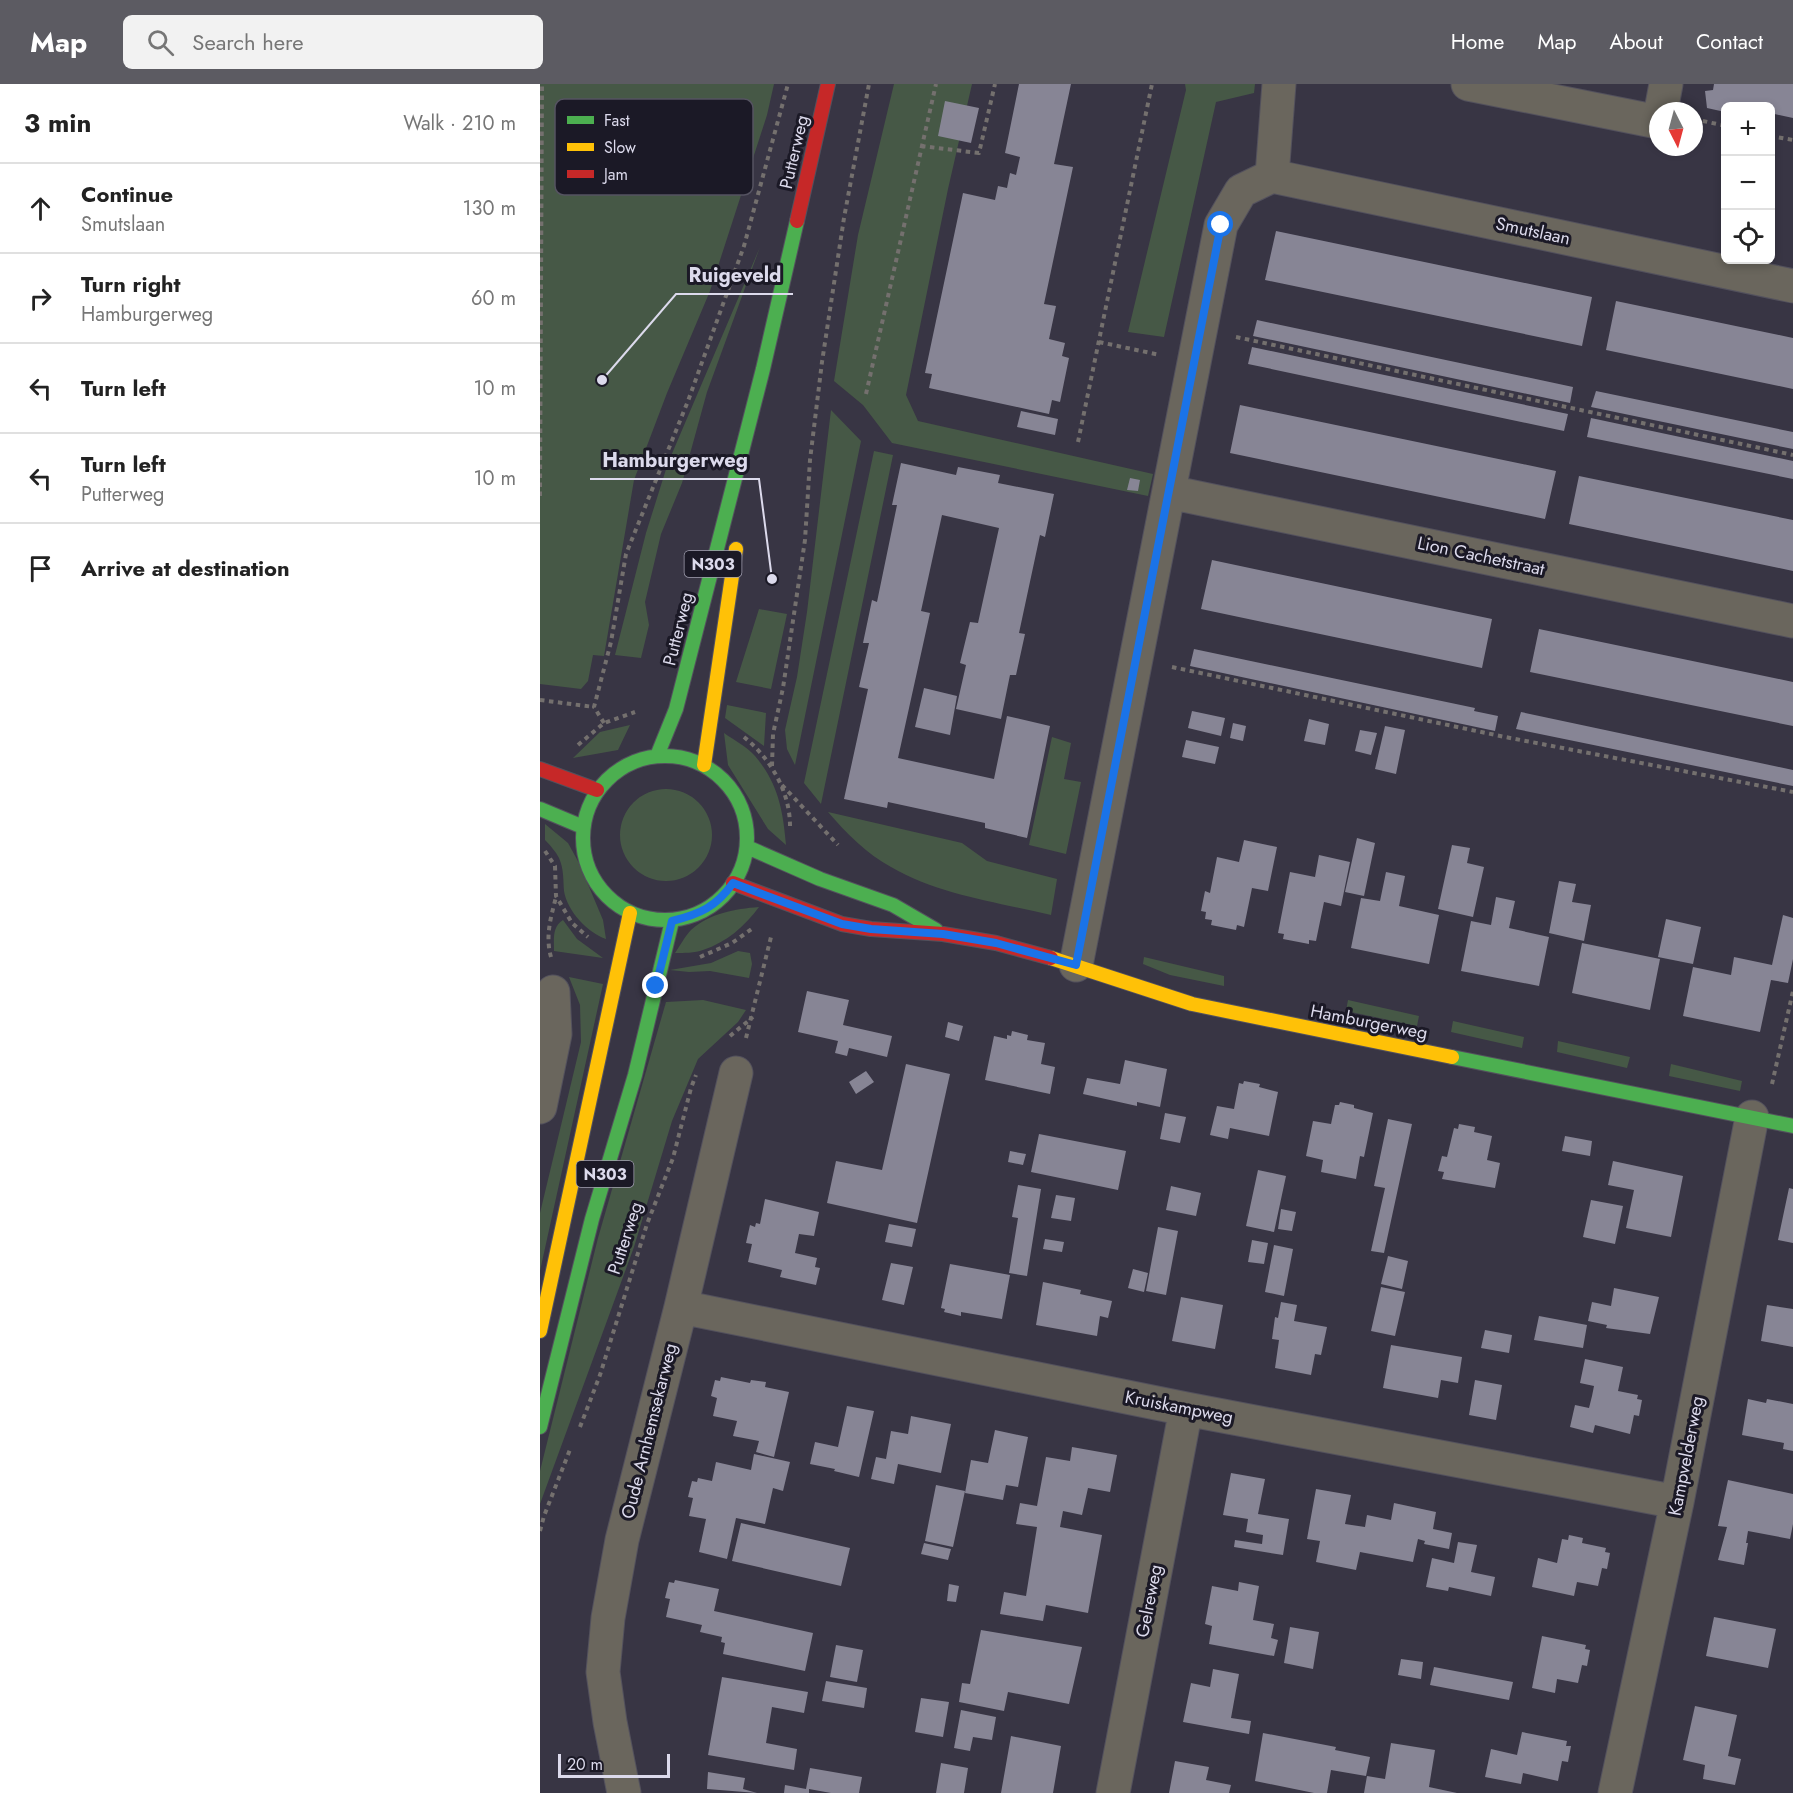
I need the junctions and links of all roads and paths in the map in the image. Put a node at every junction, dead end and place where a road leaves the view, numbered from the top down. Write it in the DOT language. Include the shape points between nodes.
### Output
graph roads {
  1 [pos="542,84"];
  2 [pos="788,84"];
  3 [pos="828,84"];
  4 [pos="868,84"];
  5 [pos="936,84"];
  6 [pos="995,84"];
  7 [pos="1152,84"];
  8 [pos="1279,84"];
  9 [pos="1468,84"];
  10 [pos="1666,84"];
  11 [pos="1662,102"];
  12 [pos="1649,120"];
  13 [pos="1703,121"];
  14 [pos="1721,125"];
  15 [pos="1775,137"];
  16 [pos="1793,140"];
  17 [pos="921,146"];
  18 [pos="1272,176"];
  19 [pos="1793,286"];
  20 [pos="1200,329"];
  21 [pos="1099,342"];
  22 [pos="1194,363"];
  23 [pos="763,369"];
  24 [pos="866,394"];
  25 [pos="1078,442"];
  26 [pos="1793,455"];
  27 [pos="1169,492"];
  28 [pos="540,496"];
  29 [pos="742,508"];
  30 [pos="738,531"];
  31 [pos="1793,621"];
  32 [pos="1136,660"];
  33 [pos="540,700"];
  34 [pos="594,707"];
  35 [pos="604,723"];
  36 [pos="657,756"];
  37 [pos="704,765"];
  38 [pos="772,767"];
  39 [pos="540,769"];
  40 [pos="597,790"];
  41 [pos="1793,792"];
  42 [pos="540,808"];
  43 [pos="583,827"];
  44 [pos="540,843"];
  45 [pos="747,847"];
  46 [pos="733,883"];
  47 [pos="630,913"];
  48 [pos="672,921"];
  49 [pos="943,934"];
  50 [pos="771,937"];
  51 [pos="1076,965"];
  52 [pos="553,978"];
  53 [pos="1793,992"];
  54 [pos="727,1039"];
  55 [pos="699,1070"];
  56 [pos="736,1073"];
  57 [pos="540,1107"];
  58 [pos="1758,1118"];
  59 [pos="1793,1126"];
  60 [pos="681,1307"];
  61 [pos="542,1318"];
  62 [pos="1186,1409"];
  63 [pos="540,1427"];
  64 [pos="579,1430"];
  65 [pos="574,1440"];
  66 [pos="1677,1502"];
  67 [pos="540,1531"];
  68 [pos="624,1793"];
  69 [pos="1113,1793"];
  70 [pos="1616,1793"];
  1 -- 28 [label="path"];
  2 -- 34 [label="path" via="744,246 688,401 626,554"];
  3 -- 23 [label="main road, Putterweg / N303"];
  4 -- 38 [label="path" via="822,363 805,540 773,734"];
  5 -- 17 [label="path"];
  6 -- 17 [label="path" via="979,153"];
  7 -- 21 [label="path"];
  8 -- 18 [label="street"];
  9 -- 12 [label="street"];
  10 -- 11 [label="street"];
  13 -- 14 [label="path"];
  15 -- 16 [label="path"];
  17 -- 24 [label="path"];
  18 -- 19 [label="street, Smutslaan"];
  18 -- 20 [label="street" via="1241,191 1221,225"];
  20 -- 22 [label="street"];
  20 -- 26 [label="path"];
  21 -- 22 [label="path"];
  21 -- 25 [label="path"];
  22 -- 27 [label="street"];
  23 -- 29 [label="main road, Putterweg / N303"];
  23 -- 36 [label="main road, Putterweg / N303" via="676,709"];
  27 -- 31 [label="street, Lion Cachetstraat"];
  27 -- 32 [label="street"];
  30 -- 37 [label="main road, N303"];
  32 -- 41 [label="path"];
  32 -- 51 [label="street"];
  33 -- 34 [label="path"];
  34 -- 35 [label="path"];
  36 -- 37 [label="main road" via="681,757"];
  36 -- 40 [label="main road" via="634,761"];
  37 -- 45 [label="main road" via="723,779 738,798 746,820"];
  39 -- 40 [label="main road"];
  40 -- 43 [label="main road"];
  42 -- 43 [label="main road"];
  43 -- 47 [label="main road" via="588,870 613,903"];
  44 -- 52 [label="path" via="555,866 556,896 548,930"];
  45 -- 46 [label="main road"];
  45 -- 49 [label="main road, Hamburgerweg" via="892,905"];
  46 -- 48 [label="main road" via="715,904"];
  46 -- 49 [label="main road, Hamburgerweg" via="842,924"];
  47 -- 48 [label="main road"];
  47 -- 61 [label="main road, N303"];
  48 -- 63 [label="main road, Putterweg / N303" via="635,1075 592,1219"];
  49 -- 51 [label="main road, Hamburgerweg" via="996,943"];
  50 -- 54 [label="path" via="753,1017"];
  51 -- 58 [label="main road, Hamburgerweg" via="1192,1004"];
  52 -- 57 [label="street" via="555,1034"];
  53 -- 58 [label="path"];
  55 -- 64 [label="path, Putterweg" via="673,1158 647,1224"];
  56 -- 60 [label="street, Oude Arnhemsekarweg"];
  58 -- 59 [label="main road, Hamburgerweg"];
  58 -- 66 [label="street, Kampvelderweg"];
  60 -- 62 [label="street, Kruiskampweg"];
  60 -- 68 [label="street, Oude Arnhemsekarweg" via="621,1540 608,1618 603,1672"];
  62 -- 66 [label="street, Kruiskampweg"];
  62 -- 69 [label="street, Gelreweg"];
  65 -- 67 [label="path"];
  66 -- 70 [label="street, Kampvelderweg"];
}
